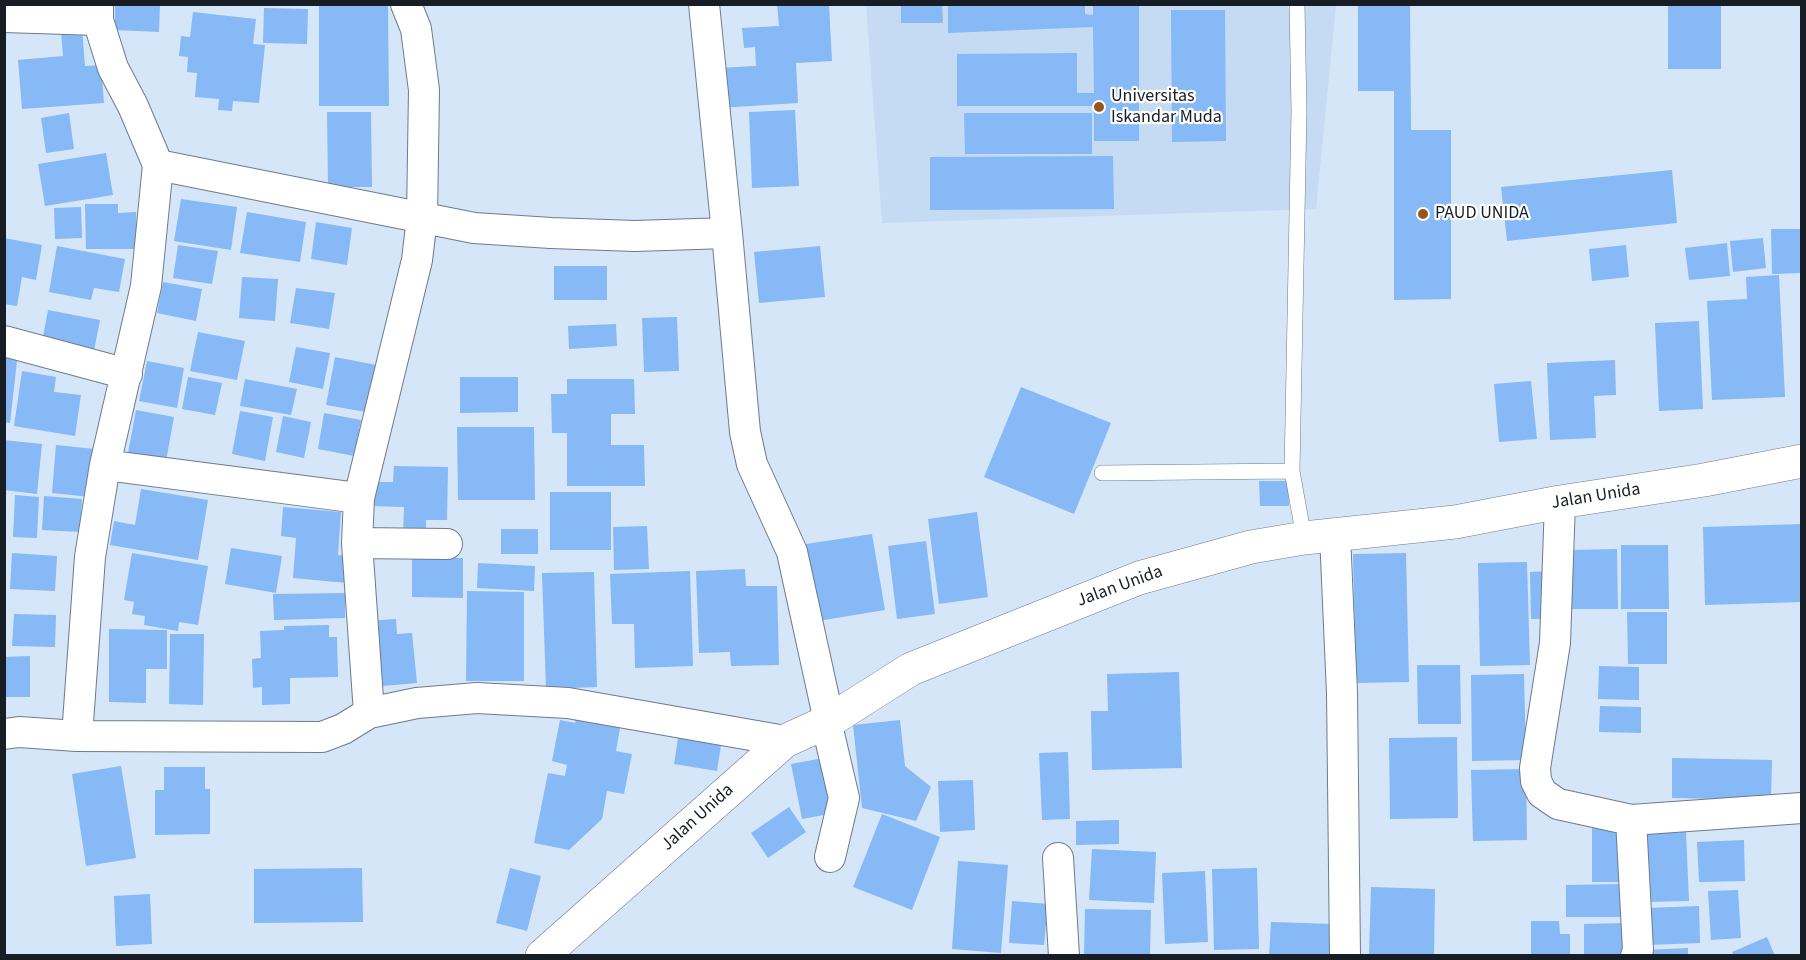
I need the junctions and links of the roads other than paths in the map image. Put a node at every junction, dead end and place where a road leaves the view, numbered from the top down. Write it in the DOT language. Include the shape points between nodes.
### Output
graph roads {
  1 [pos="406,4"];
  2 [pos="704,4"];
  3 [pos="1297,4"];
  4 [pos="98,12"];
  5 [pos="4,17"];
  6 [pos="158,165"];
  7 [pos="422,218"];
  8 [pos="728,233"];
  9 [pos="4,341"];
  10 [pos="126,374"];
  11 [pos="1802,461"];
  12 [pos="105,465"];
  13 [pos="1292,471"];
  14 [pos="1102,473"];
  15 [pos="359,498"];
  16 [pos="1560,502"];
  17 [pos="1319,536"];
  18 [pos="357,543"];
  19 [pos="447,544"];
  20 [pos="369,713"];
  21 [pos="829,721"];
  22 [pos="4,734"];
  23 [pos="77,736"];
  24 [pos="785,741"];
  25 [pos="1802,808"];
  26 [pos="1631,820"];
  27 [pos="830,857"];
  28 [pos="1058,858"];
  29 [pos="542,956"];
  30 [pos="1064,956"];
  31 [pos="1345,956"];
  32 [pos="1636,956"];
  1 -- 7 [label="street" via="416,29 424,90"];
  2 -- 8 [label="street"];
  3 -- 13 [label="lane" via="1299,111"];
  4 -- 5 [label="street"];
  4 -- 6 [label="street" via="113,68"];
  6 -- 7 [label="street"];
  6 -- 10 [label="street" via="146,286"];
  7 -- 8 [label="street" via="474,228 550,233"];
  7 -- 15 [label="street" via="417,260"];
  8 -- 21 [label="street" via="747,443 752,464 792,552"];
  9 -- 10 [label="street"];
  10 -- 12 [label="street"];
  11 -- 16 [label="street, Jalan Unida"];
  12 -- 15 [label="street"];
  12 -- 23 [label="street" via="90,557"];
  13 -- 14 [label="lane"];
  13 -- 17 [label="lane"];
  15 -- 18 [label="street"];
  16 -- 17 [label="street, Jalan Unida" via="1455,522"];
  16 -- 26 [label="street" via="1555,643 1536,781 1542,793 1558,804"];
  17 -- 21 [label="street, Jalan Unida" via="1251,547 1139,578 910,669"];
  17 -- 31 [label="street" via="1342,693"];
  18 -- 19 [label="street"];
  18 -- 20 [label="street"];
  20 -- 23 [label="street" via="322,737"];
  20 -- 24 [label="street" via="417,703 477,698 568,703"];
  21 -- 24 [label="street, Jalan Unida"];
  21 -- 27 [label="street" via="844,798"];
  22 -- 23 [label="street"];
  24 -- 29 [label="street, Jalan Unida"];
  25 -- 26 [label="street"];
  26 -- 32 [label="street"];
  28 -- 30 [label="street"];
}
